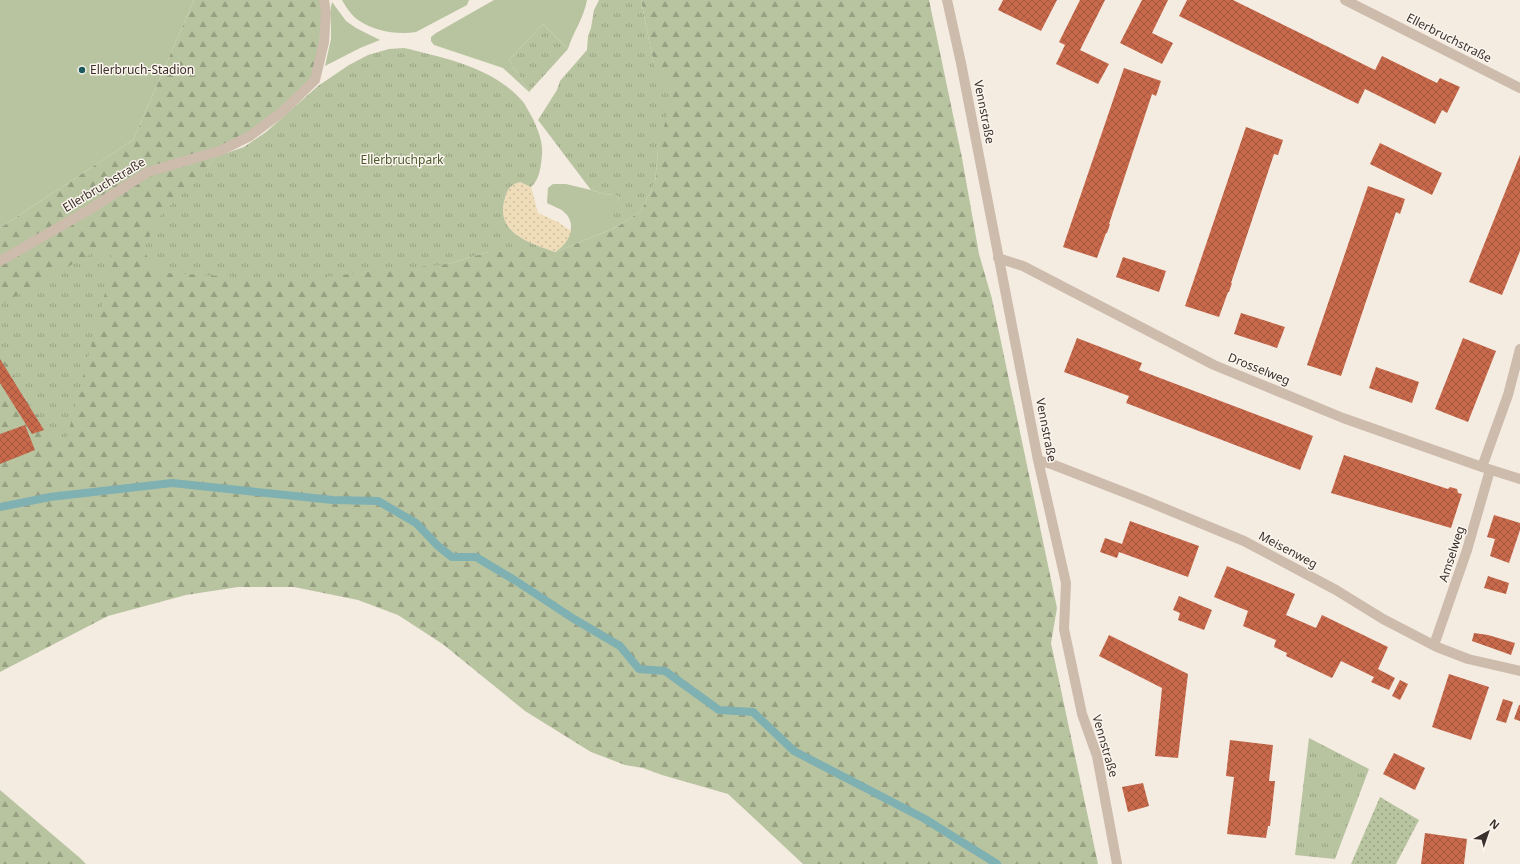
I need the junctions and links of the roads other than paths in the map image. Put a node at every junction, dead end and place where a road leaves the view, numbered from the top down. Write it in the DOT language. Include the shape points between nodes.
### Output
graph roads {
  1 [pos="324,0"];
  2 [pos="947,0"];
  3 [pos="1345,0"];
  4 [pos="1520,88"];
  5 [pos="998,258"];
  6 [pos="0,261"];
  7 [pos="1520,349"];
  8 [pos="1038,460"];
  9 [pos="1486,468"];
  10 [pos="1520,479"];
  11 [pos="1434,645"];
  12 [pos="1520,671"];
  13 [pos="1117,864"];
  1 -- 6 [label="street, Ellerbruchstraße" via="324,42 315,80 283,111 250,136 222,150 148,172"];
  2 -- 5 [label="street, Vennstraße"];
  3 -- 4 [label="street, Ellerbruchstraße"];
  5 -- 8 [label="street, Vennstraße"];
  5 -- 9 [label="street, Drosselweg" via="1023,266 1214,365 1343,418"];
  7 -- 9 [label="street, Amselweg"];
  8 -- 11 [label="street, Meisenweg" via="1244,541"];
  8 -- 13 [label="street, Vennstraße" via="1066,583 1064,629 1082,714 1097,756"];
  9 -- 10 [label="street, Drosselweg"];
  9 -- 11 [label="street, Amselweg" via="1467,550"];
  11 -- 12 [label="street, Meisenweg" via="1468,659"];
}
